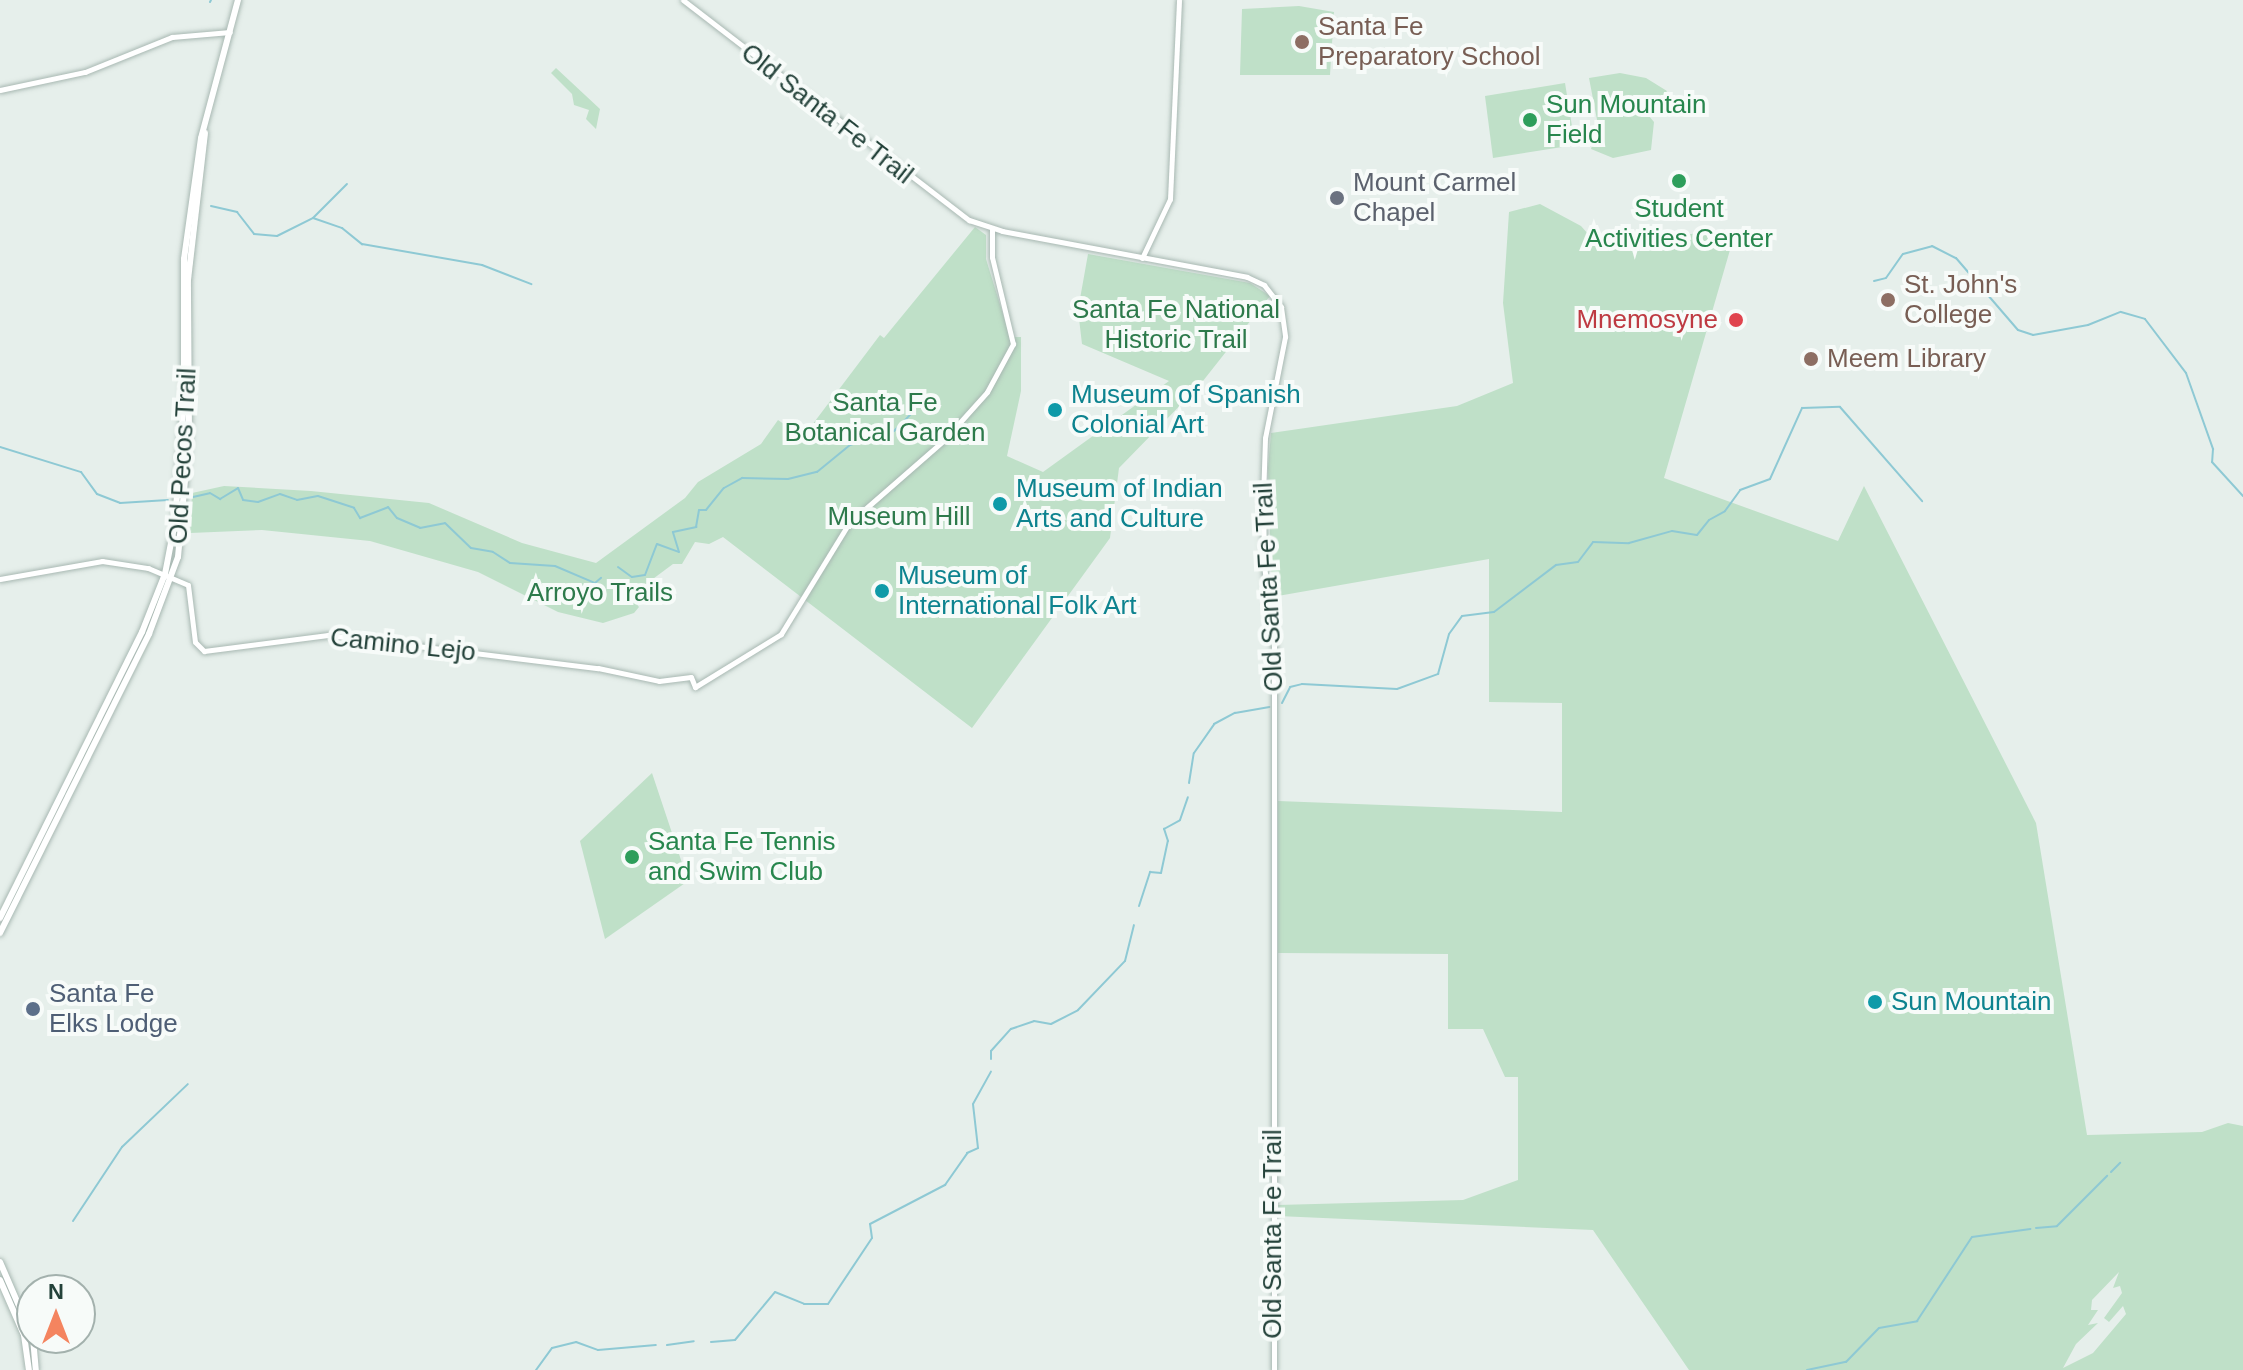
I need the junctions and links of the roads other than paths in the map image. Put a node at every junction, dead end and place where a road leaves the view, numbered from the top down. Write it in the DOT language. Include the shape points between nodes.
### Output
graph roads {
  1 [pos="238,0"];
  2 [pos="683,0"];
  3 [pos="1179,0"];
  4 [pos="232,33"];
  5 [pos="0,90"];
  6 [pos="992,229"];
  7 [pos="1142,258"];
  8 [pos="168,576"];
  9 [pos="0,579"];
  10 [pos="0,918"];
  11 [pos="0,933"];
  12 [pos="0,1262"];
  13 [pos="0,1280"];
  14 [pos="16,1300"];
  15 [pos="27,1370"];
  16 [pos="1274,1370"];
  1 -- 4 [label="main road, Old Pecos Trail"];
  2 -- 6 [label="street, Old Santa Fe Trail" via="943,205"];
  3 -- 7 [label="street" via="1170,199"];
  4 -- 5 [label="street" via="172,37 85,72"];
  4 -- 8 [label="main road, Old Pecos Trail" via="205,133 188,280 187,482"];
  6 -- 7 [label="street, Old Santa Fe Trail"];
  6 -- 8 [label="street, Camino Lejo" via="992,257 1013,344 987,392 944,440 849,523 781,634 695,687 691,677 659,681 598,668 328,635 204,651 195,642 189,587"];
  7 -- 16 [label="street, Old Santa Fe Trail" via="1247,277 1276,297 1285,337 1265,438 1263,524 1274,646"];
  8 -- 9 [label="street" via="109,561"];
  8 -- 10 [label="main road, Old Pecos Trail"];
  8 -- 11 [label="main road, Old Pecos Trail"];
  12 -- 14 [label="main road"];
  13 -- 15 [label="main road" via="27,1353"];
}
